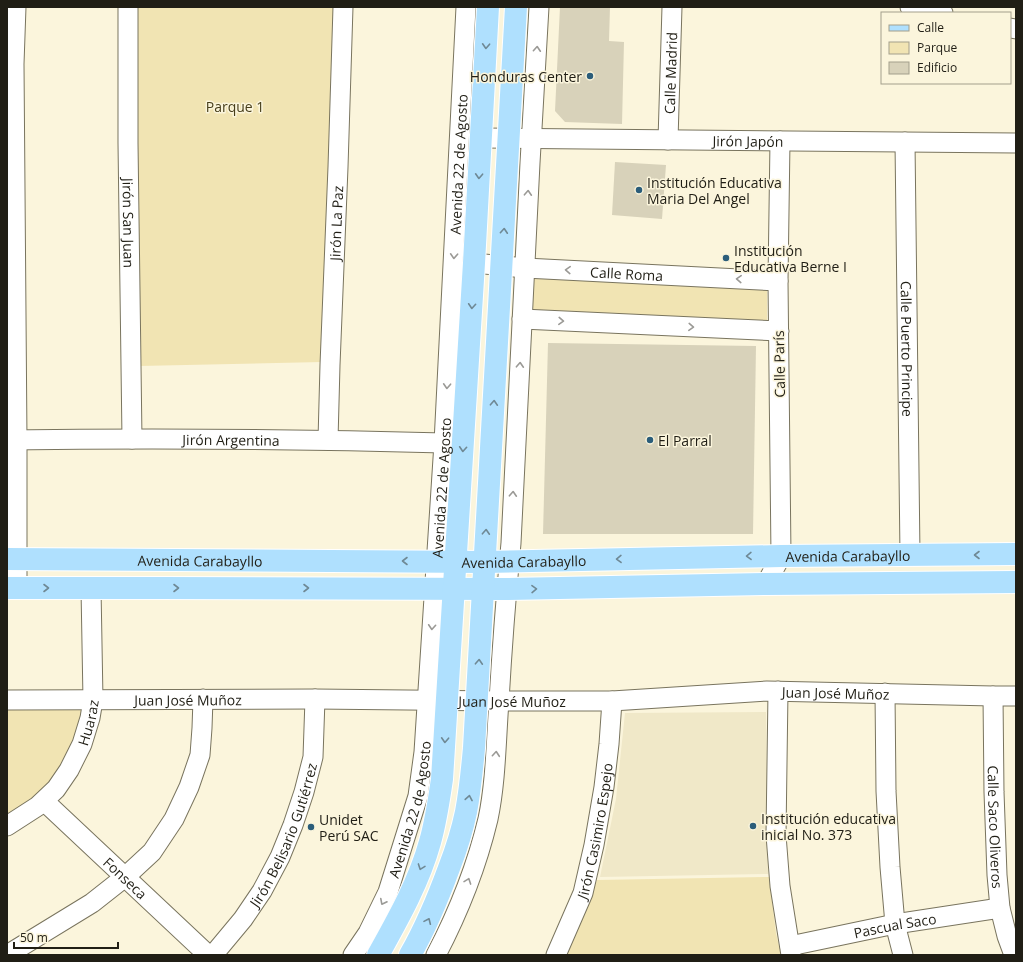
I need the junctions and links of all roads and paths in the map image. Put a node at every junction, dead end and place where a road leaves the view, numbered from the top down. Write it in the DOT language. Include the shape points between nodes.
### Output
graph roads {
  1 [pos="16,7"];
  2 [pos="128,7"];
  3 [pos="343,7"];
  4 [pos="466,7"];
  5 [pos="488,7"];
  6 [pos="516,7"];
  7 [pos="540,7"];
  8 [pos="672,7"];
  9 [pos="910,7"];
  10 [pos="938,12"];
  11 [pos="11,64"];
  12 [pos="480,138"];
  13 [pos="509,138"];
  14 [pos="531,138"];
  15 [pos="668,140"];
  16 [pos="780,141"];
  17 [pos="905,142"];
  18 [pos="1016,143"];
  19 [pos="474,263"];
  20 [pos="502,266"];
  21 [pos="525,268"];
  22 [pos="778,281"];
  23 [pos="522,319"];
  24 [pos="779,331"];
  25 [pos="132,438"];
  26 [pos="12,440"];
  27 [pos="328,440"];
  28 [pos="444,443"];
  29 [pos="1016,554"];
  30 [pos="910,555"];
  31 [pos="781,556"];
  32 [pos="12,559"];
  33 [pos="446,561"];
  34 [pos="509,561"];
  35 [pos="484,562"];
  36 [pos="1016,582"];
  37 [pos="766,584"];
  38 [pos="12,588"];
  39 [pos="91,588"];
  40 [pos="444,588"];
  41 [pos="483,589"];
  42 [pos="506,589"];
  43 [pos="778,691"];
  44 [pos="885,693"];
  45 [pos="993,696"];
  46 [pos="1016,696"];
  47 [pos="203,699"];
  48 [pos="315,699"];
  49 [pos="7,700"];
  50 [pos="92,700"];
  51 [pos="437,701"];
  52 [pos="477,701"];
  53 [pos="612,701"];
  54 [pos="499,702"];
  55 [pos="44,801"];
  56 [pos="7,826"];
  57 [pos="124,877"];
  58 [pos="1000,908"];
  59 [pos="895,924"];
  60 [pos="791,951"];
  61 [pos="7,955"];
  62 [pos="208,955"];
  63 [pos="214,955"];
  64 [pos="353,955"];
  65 [pos="378,955"];
  66 [pos="410,955"];
  67 [pos="436,955"];
  68 [pos="556,955"];
  69 [pos="903,955"];
  70 [pos="1014,955"];
  1 -- 11 [label="street"];
  2 -- 25 [label="street, Jirón San Juan"];
  3 -- 27 [label="street, Jirón La Paz"];
  4 -- 28 [label="street, Avenida 22 de Agosto, one-way"];
  5 -- 12 [label="main road, Avenida 22 de Agosto, one-way"];
  6 -- 13 [label="main road"];
  14 -- 7 [label="street, one-way"];
  8 -- 15 [label="street, Calle Madrid"];
  9 -- 10 [label="street"];
  11 -- 26 [label="street"];
  12 -- 13 [label="street, Jirón Japón"];
  12 -- 19 [label="main road, Avenida 22 de Agosto, one-way"];
  13 -- 14 [label="street, Jirón Japón"];
  20 -- 13 [label="main road, one-way"];
  14 -- 15 [label="street, Jirón Japón"];
  21 -- 14 [label="street, one-way"];
  15 -- 16 [label="street, Jirón Japón"];
  16 -- 17 [label="street, Jirón Japón"];
  16 -- 22 [label="street, Calle París"];
  17 -- 18 [label="street, Jirón Japón"];
  17 -- 30 [label="street, Calle Puerto Principe"];
  19 -- 20 [label="street, Calle Roma"];
  19 -- 33 [label="main road, Avenida 22 de Agosto, one-way"];
  20 -- 21 [label="street, Calle Roma"];
  35 -- 20 [label="main road, one-way"];
  22 -- 21 [label="street, Calle Roma, one-way"];
  21 -- 23 [label="street"];
  22 -- 24 [label="street, Calle París"];
  23 -- 24 [label="street, one-way"];
  34 -- 23 [label="street, one-way"];
  24 -- 31 [label="street, Calle París"];
  25 -- 26 [label="street, Jirón Argentina"];
  25 -- 27 [label="street, Jirón Argentina"];
  26 -- 32 [label="street"];
  27 -- 28 [label="street, Jirón Argentina"];
  28 -- 33 [label="street, Avenida 22 de Agosto"];
  29 -- 30 [label="main road, Avenida Carabayllo, one-way"];
  30 -- 31 [label="main road, Avenida Carabayllo"];
  31 -- 34 [label="main road, Avenida Carabayllo, one-way"];
  31 -- 37 [label="street, Calle París"];
  33 -- 32 [label="main road, Avenida Carabayllo, one-way"];
  32 -- 38 [label="street"];
  33 -- 35 [label="main road, Avenida Carabayllo"];
  33 -- 40 [label="main road, Avenida 22 de Agosto"];
  34 -- 35 [label="main road, Avenida Carabayllo"];
  34 -- 42 [label="street"];
  35 -- 41 [label="main road"];
  36 -- 37 [label="main road, Avenida Carabayllo"];
  42 -- 37 [label="main road, Avenida Carabayllo, one-way"];
  38 -- 39 [label="main road, Avenida Carabayllo, one-way"];
  39 -- 40 [label="main road, Avenida Carabayllo, one-way"];
  39 -- 50 [label="street, Huaraz"];
  40 -- 41 [label="main road, Avenida Carabayllo"];
  40 -- 51 [label="main road, Avenida 22 de Agosto, one-way"];
  41 -- 42 [label="main road, Avenida Carabayllo"];
  52 -- 41 [label="main road, one-way"];
  42 -- 54 [label="street"];
  43 -- 44 [label="street, Juan José Muñoz"];
  43 -- 53 [label="street, Juan José Muñoz"];
  43 -- 60 [label="street" via="776,835 780,886"];
  44 -- 45 [label="street, Juan José Muñoz"];
  44 -- 59 [label="street" via="886,791"];
  45 -- 46 [label="street, Juan José Muñoz"];
  45 -- 58 [label="street, Calle Saco Oliveros" via="994,792"];
  47 -- 48 [label="street, Juan José Muñoz"];
  47 -- 50 [label="street, Juan José Muñoz"];
  47 -- 57 [label="street" via="200,755 189,788 174,819 152,852"];
  48 -- 51 [label="street, Juan José Muñoz"];
  48 -- 63 [label="street, Jirón Belisario Gutiérrez" via="313,757 293,825 262,891"];
  49 -- 50 [label="street, Juan José Muñoz"];
  50 -- 55 [label="street, Huaraz" via="90,718 82,744 70,770"];
  51 -- 52 [label="street, Juan José Muñoz"];
  51 -- 64 [label="street, Avenida 22 de Agosto, one-way" via="424,752 418,796 388,892 368,933"];
  51 -- 65 [label="main road, Avenida 22 de Agosto, one-way" via="442,779 430,842 403,910"];
  52 -- 54 [label="street, Juan José Muñoz"];
  66 -- 52 [label="main road, one-way" via="440,892 466,813 472,781"];
  53 -- 54 [label="street, Juan José Muñoz"];
  53 -- 68 [label="street, Jirón Casimiro Espejo" via="604,787 594,845 583,893"];
  67 -- 54 [label="street, one-way" via="468,883 488,818"];
  55 -- 56 [label="street, Huaraz"];
  55 -- 57 [label="street, Fonseca"];
  57 -- 61 [label="street" via="92,903"];
  57 -- 62 [label="street, Fonseca"];
  58 -- 59 [label="street, Pascual Saco"];
  58 -- 70 [label="street, Calle Saco Oliveros" via="1006,936"];
  59 -- 60 [label="street, Pascual Saco"];
  59 -- 69 [label="street"];
}
